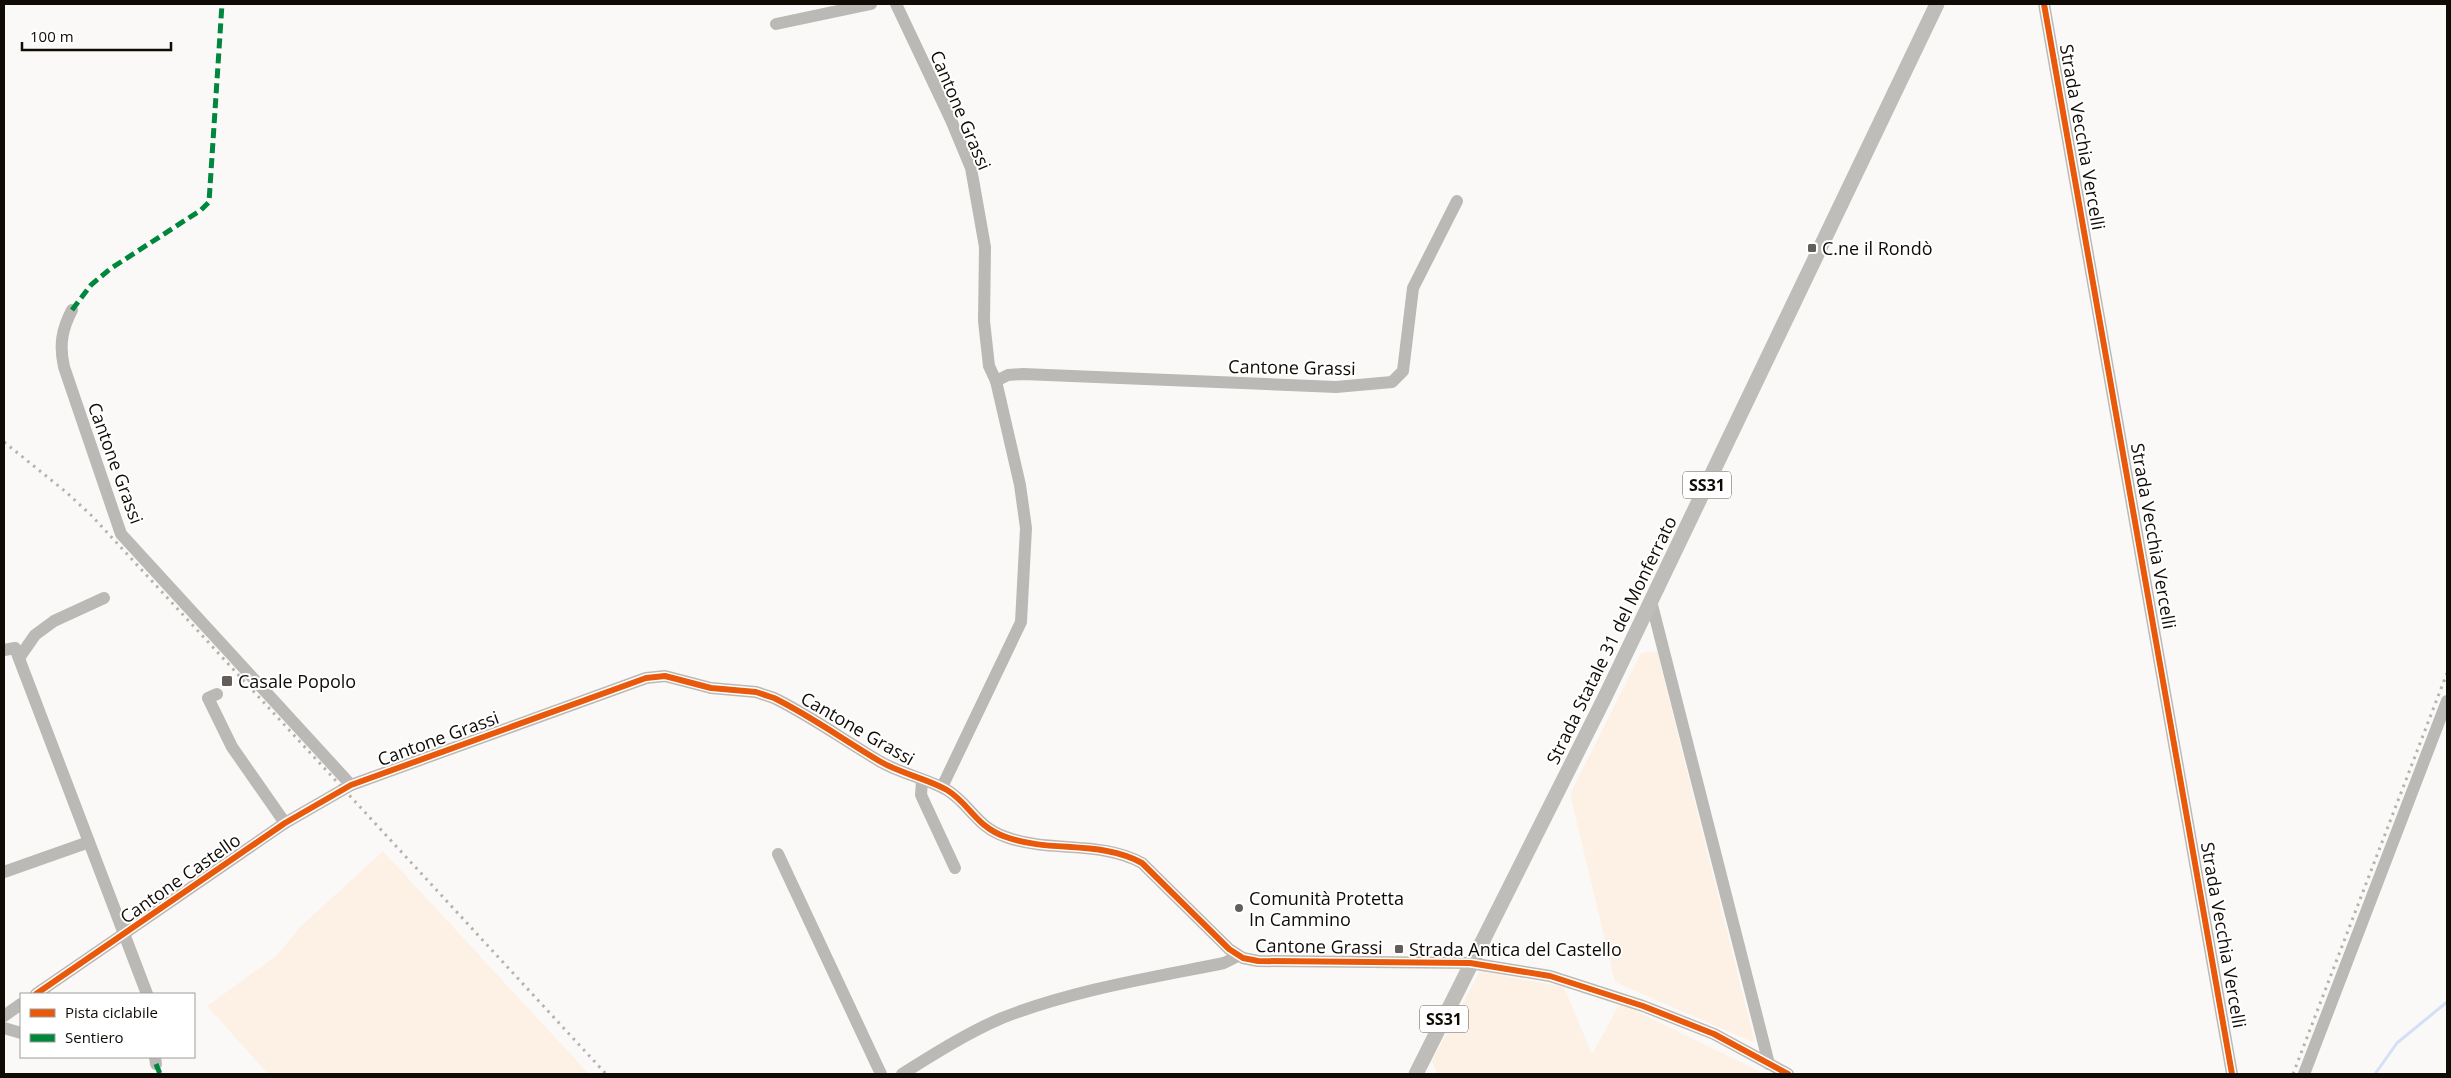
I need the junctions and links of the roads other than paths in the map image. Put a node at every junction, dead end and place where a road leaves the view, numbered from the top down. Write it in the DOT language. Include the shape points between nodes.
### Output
graph roads {
  1 [pos="871,4"];
  2 [pos="896,4"];
  3 [pos="1937,4"];
  4 [pos="2044,4"];
  5 [pos="776,24"];
  6 [pos="1457,201"];
  7 [pos="72,310"];
  8 [pos="996,381"];
  9 [pos="104,598"];
  10 [pos="1651,601"];
  11 [pos="4,650"];
  12 [pos="19,658"];
  13 [pos="217,694"];
  14 [pos="2447,701"];
  15 [pos="922,781"];
  16 [pos="347,787"];
  17 [pos="942,788"];
  18 [pos="285,823"];
  19 [pos="89,842"];
  20 [pos="778,854"];
  21 [pos="955,868"];
  22 [pos="4,872"];
  23 [pos="125,934"];
  24 [pos="1238,956"];
  25 [pos="1470,963"];
  26 [pos="37,993"];
  27 [pos="147,993"];
  28 [pos="20,1005"];
  29 [pos="4,1016"];
  30 [pos="4,1028"];
  31 [pos="20,1033"];
  32 [pos="1769,1064"];
  33 [pos="881,1074"];
  34 [pos="902,1074"];
  35 [pos="1416,1074"];
  36 [pos="1788,1074"];
  37 [pos="2232,1074"];
  38 [pos="2304,1074"];
  1 -- 5 [label="street"];
  2 -- 8 [label="street, Cantone Grassi" via="971,168 985,247 984,321 989,366"];
  3 -- 10 [label="main road, Strada Statale 31 del Monferrato / SS31"];
  4 -- 37 [label="street, Strada Vecchia Vercelli"];
  6 -- 8 [label="street, Cantone Grassi" via="1413,288 1403,370 1392,382 1336,387 1022,374"];
  7 -- 16 [label="street, Cantone Grassi" via="63,327 61,351 64,366 121,534"];
  8 -- 17 [label="street, Cantone Grassi" via="1020,485 1026,528 1021,622"];
  9 -- 12 [label="street" via="54,621 35,635"];
  10 -- 25 [label="main road, Strada Statale 31 del Monferrato / SS31"];
  10 -- 32 [label="street"];
  11 -- 12 [label="street" via="15,648"];
  12 -- 19 [label="street, Cantone Castello"];
  13 -- 18 [label="street" via="208,698 232,747"];
  14 -- 38 [label="street"];
  15 -- 16 [label="street, Cantone Grassi" via="882,763 774,698 756,692 711,688 656,676"];
  15 -- 17 [label="street, Cantone Grassi"];
  15 -- 21 [label="street" via="921,795"];
  16 -- 18 [label="street, Cantone Castello"];
  17 -- 24 [label="street, Cantone Grassi" via="954,795 986,827 1006,838 1102,849 1142,863"];
  18 -- 23 [label="street, Cantone Castello"];
  19 -- 22 [label="street"];
  19 -- 23 [label="street, Cantone Castello"];
  20 -- 33 [label="street"];
  23 -- 26 [label="street, Cantone Castello"];
  23 -- 27 [label="street, Cantone Castello"];
  24 -- 25 [label="street, Cantone Grassi" via="1258,961"];
  24 -- 34 [label="street, Cantone Grassi" via="1224,963 1078,994 1003,1018 943,1048"];
  25 -- 32 [label="street, Cantone Grassi" via="1550,976 1643,1006 1714,1034"];
  25 -- 35 [label="main road, Strada Statale 31 del Monferrato / SS31"];
  28 -- 29 [label="street"];
  30 -- 31 [label="street"];
  32 -- 36 [label="street, Cantone Grassi"];
}
